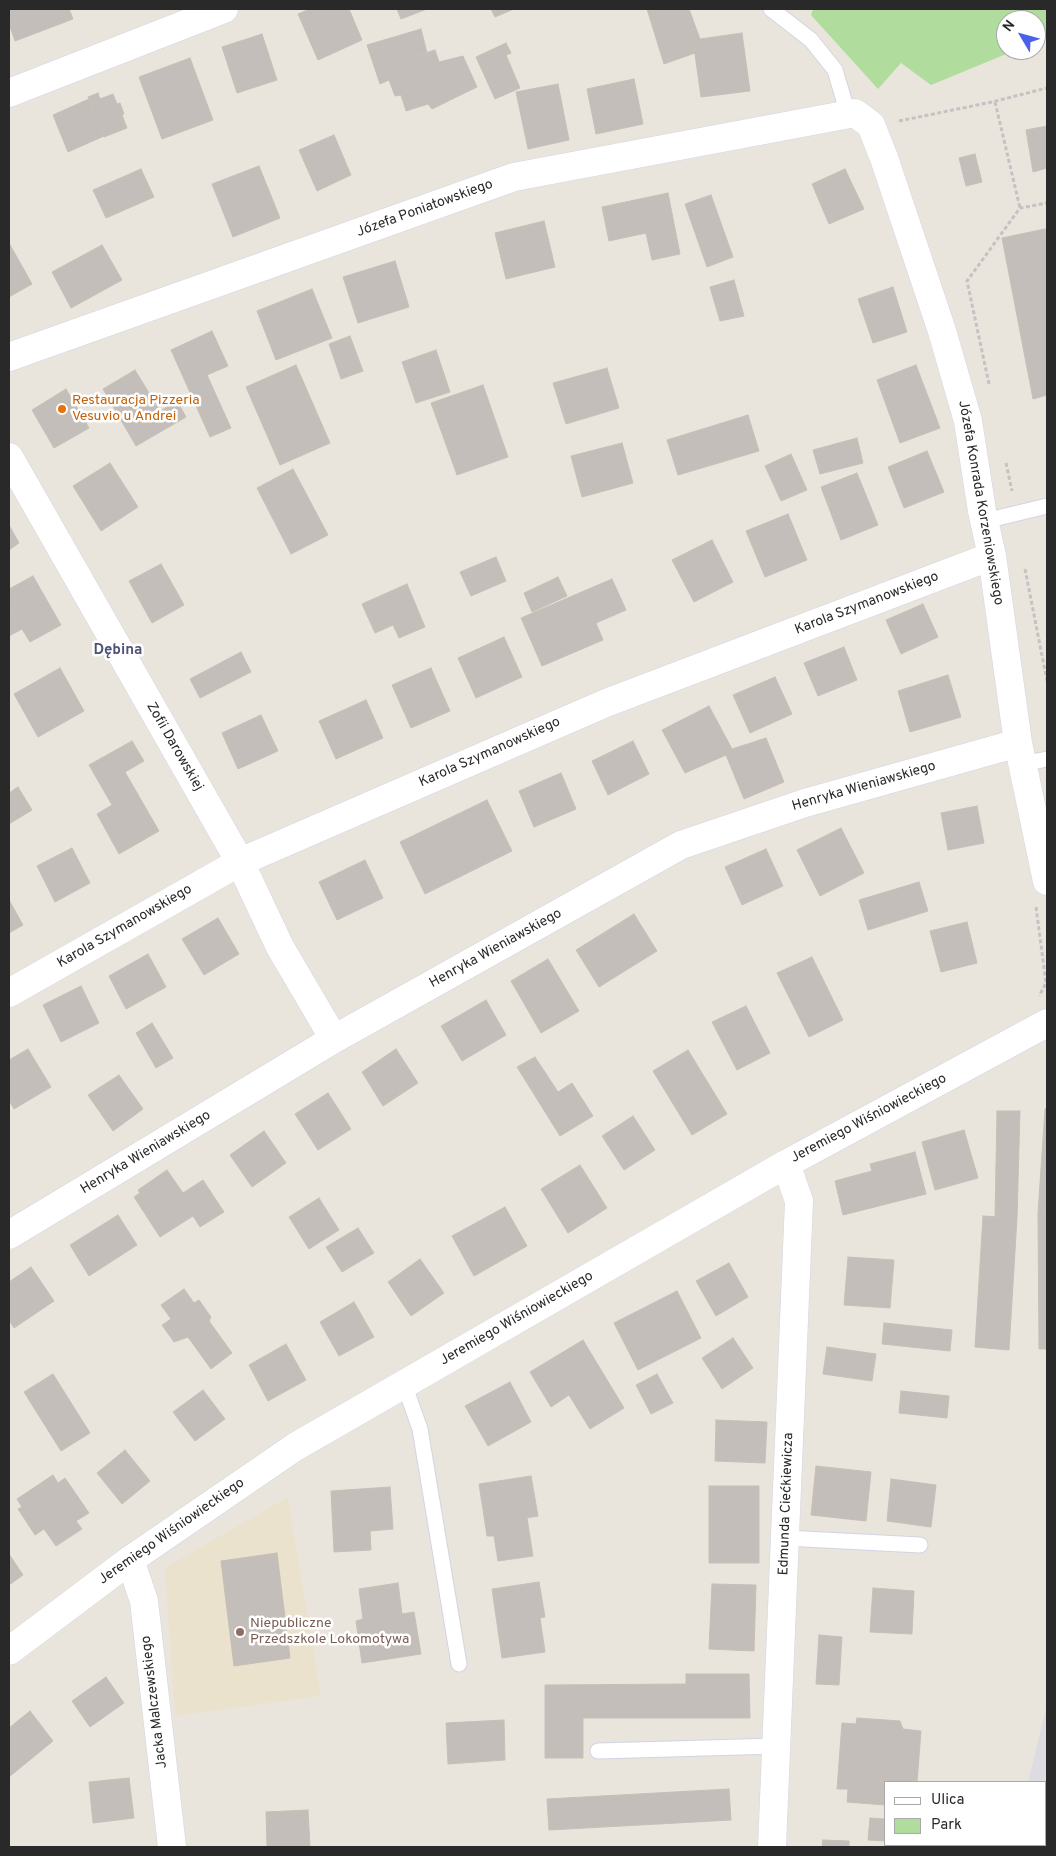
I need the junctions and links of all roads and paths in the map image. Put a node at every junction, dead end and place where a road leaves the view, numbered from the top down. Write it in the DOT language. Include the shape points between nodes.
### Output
graph roads {
  1 [pos="224,9"];
  2 [pos="771,9"];
  3 [pos="1047,88"];
  4 [pos="9,94"];
  5 [pos="995,102"];
  6 [pos="851,114"];
  7 [pos="896,121"];
  8 [pos="1047,203"];
  9 [pos="1020,208"];
  10 [pos="9,358"];
  11 [pos="991,392"];
  12 [pos="9,457"];
  13 [pos="1005,457"];
  14 [pos="1012,495"];
  15 [pos="1047,506"];
  16 [pos="984,521"];
  17 [pos="992,556"];
  18 [pos="1024,564"];
  19 [pos="1047,681"];
  20 [pos="1029,755"];
  21 [pos="240,862"];
  22 [pos="1041,890"];
  23 [pos="9,993"];
  24 [pos="1043,1011"];
  25 [pos="334,1039"];
  26 [pos="786,1164"];
  27 [pos="9,1235"];
  28 [pos="404,1384"];
  29 [pos="785,1538"];
  30 [pos="920,1545"];
  31 [pos="130,1560"];
  32 [pos="9,1651"];
  33 [pos="459,1664"];
  34 [pos="777,1746"];
  35 [pos="598,1751"];
  36 [pos="172,1847"];
  37 [pos="772,1847"];
  1 -- 4 [label="street"];
  2 -- 6 [label="lane" via="811,40 835,70"];
  3 -- 5 [label="path"];
  5 -- 7 [label="path"];
  5 -- 9 [label="path"];
  6 -- 10 [label="street, Józefa Poniatowskiego" via="514,177"];
  6 -- 16 [label="street, Józefa Konrada Korzeniowskiego" via="871,125 942,331 968,421"];
  8 -- 9 [label="path"];
  9 -- 11 [label="path" via="966,281"];
  12 -- 21 [label="street, Zofii Darowskiej"];
  13 -- 14 [label="path"];
  15 -- 16 [label="lane"];
  16 -- 17 [label="street, Józefa Konrada Korzeniowskiego"];
  17 -- 20 [label="street, Józefa Konrada Korzeniowskiego"];
  17 -- 21 [label="street, Karola Szymanowskiego" via="606,703"];
  18 -- 19 [label="path"];
  20 -- 22 [label="street, Józefa Konrada Korzeniowskiego"];
  20 -- 25 [label="street, Henryka Wieniawskiego" via="805,803 681,845"];
  21 -- 23 [label="street, Karola Szymanowskiego"];
  21 -- 25 [label="street, Zofii Darowskiej" via="280,947"];
  22 -- 24 [label="path" via="1046,983"];
  24 -- 26 [label="street, Jeremiego Wiśniowieckiego"];
  25 -- 27 [label="street, Henryka Wieniawskiego"];
  26 -- 28 [label="street, Jeremiego Wiśniowieckiego"];
  26 -- 29 [label="street, Edmunda Ciećkiewicza" via="799,1200"];
  28 -- 31 [label="street, Jeremiego Wiśniowieckiego" via="295,1447"];
  28 -- 33 [label="lane" via="420,1428"];
  29 -- 30 [label="lane"];
  29 -- 34 [label="street, Edmunda Ciećkiewicza"];
  31 -- 32 [label="street, Jeremiego Wiśniowieckiego"];
  31 -- 36 [label="street, Jacka Malczewskiego" via="144,1601"];
  34 -- 35 [label="lane"];
  34 -- 37 [label="street, Edmunda Ciećkiewicza"];
}
